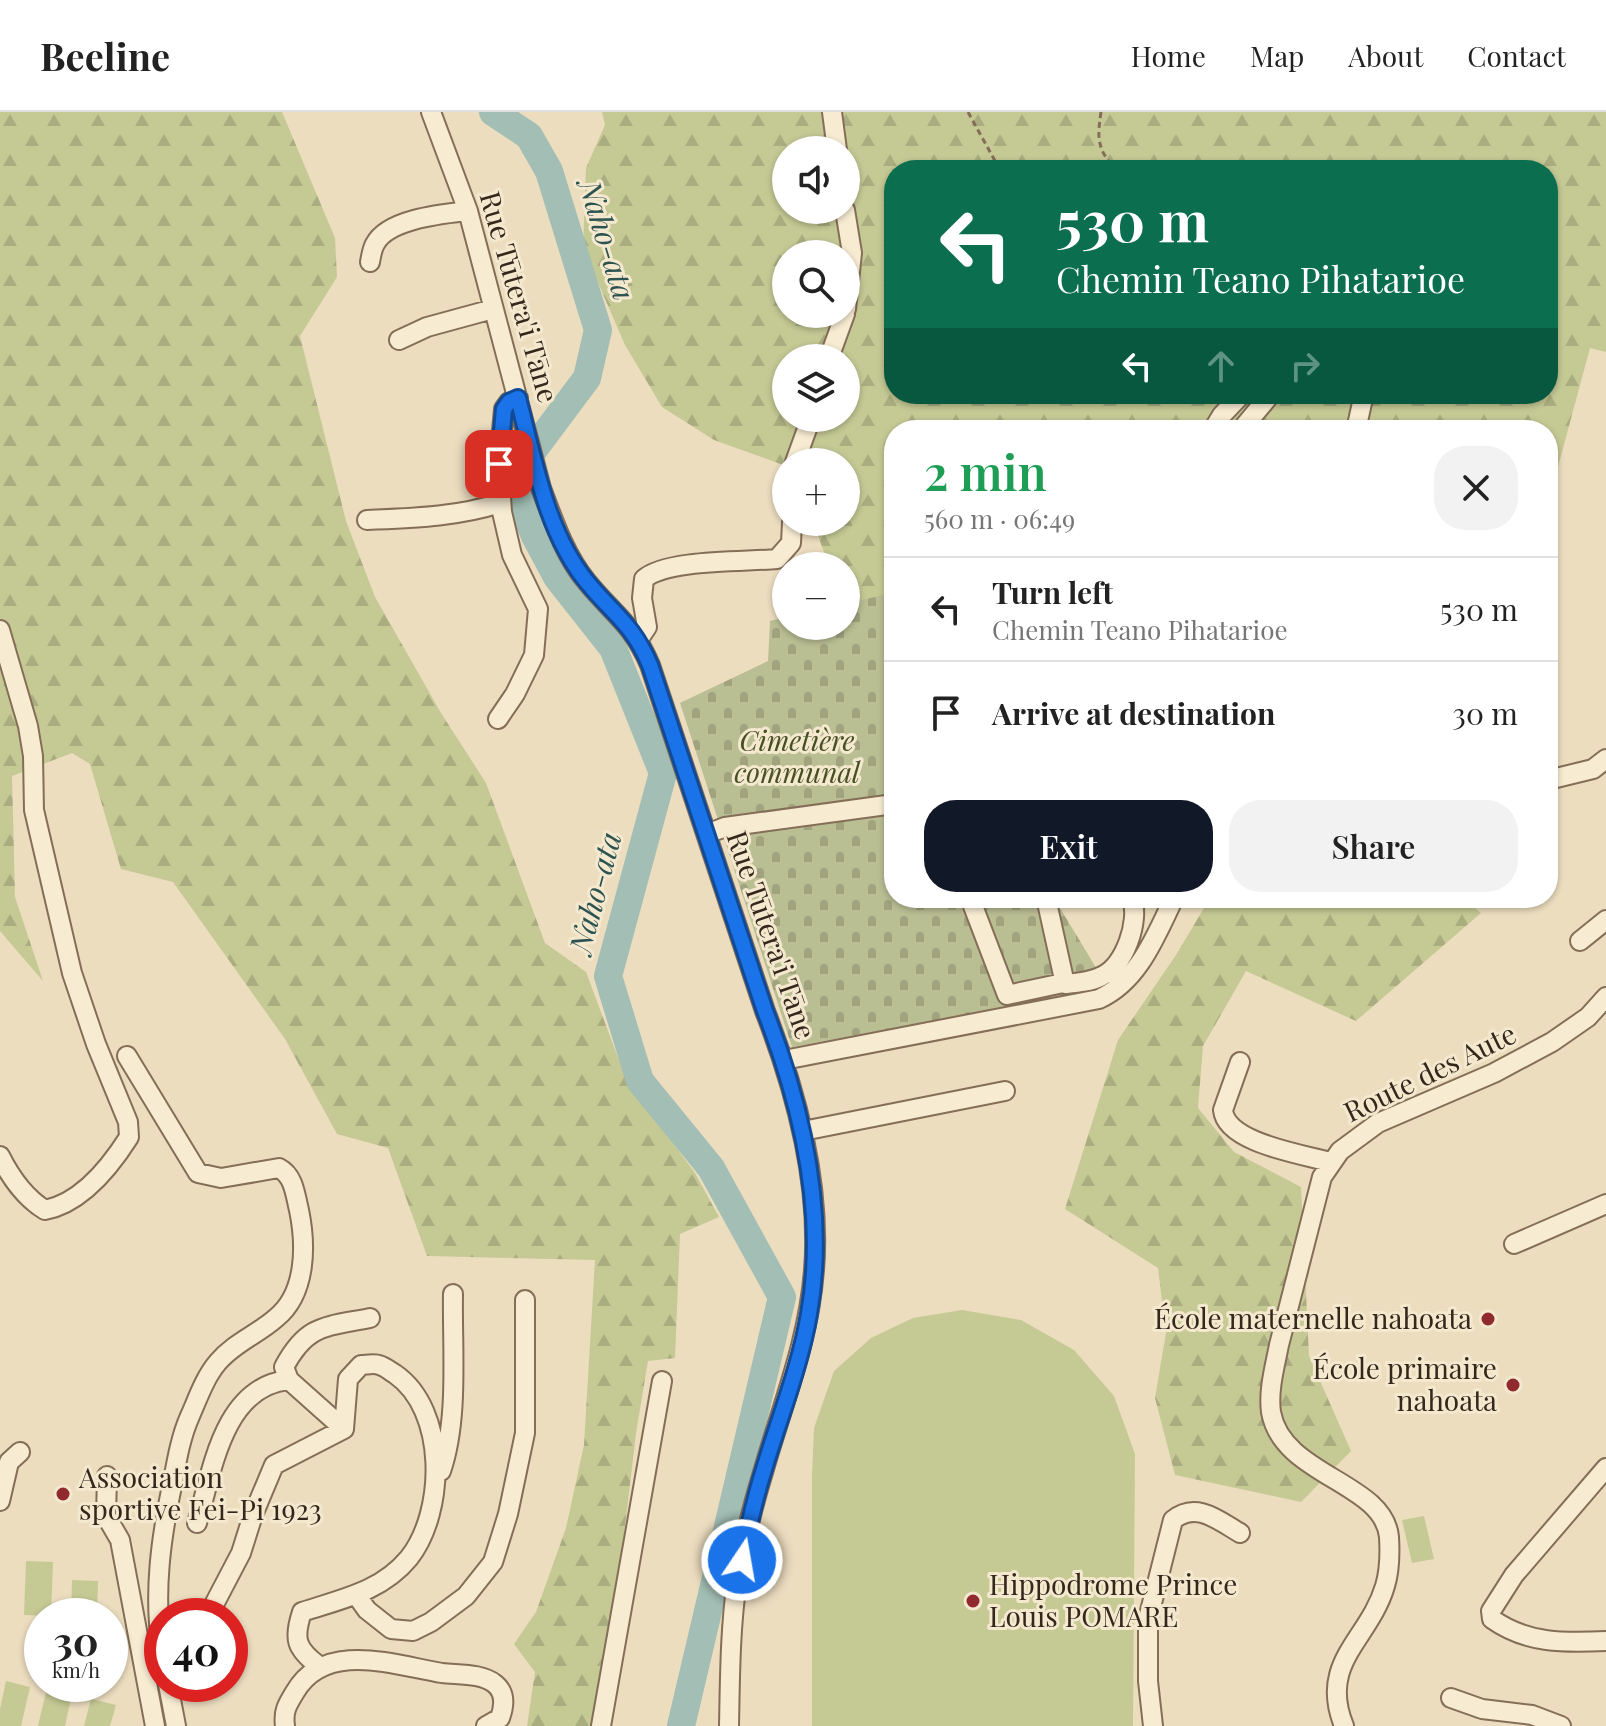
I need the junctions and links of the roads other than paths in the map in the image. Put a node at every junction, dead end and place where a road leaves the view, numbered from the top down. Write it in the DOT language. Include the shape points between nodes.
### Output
graph roads {
  1 [pos="431,112"];
  2 [pos="832,112"];
  3 [pos="835,136"];
  4 [pos="468,211"];
  5 [pos="370,262"];
  6 [pos="493,309"];
  7 [pos="399,340"];
  8 [pos="518,398"];
  9 [pos="1232,404"];
  10 [pos="1263,404"];
  11 [pos="1219,420"];
  12 [pos="1249,420"];
  13 [pos="500,503"];
  14 [pos="367,520"];
  15 [pos="791,536"];
  16 [pos="0,630"];
  17 [pos="639,639"];
  18 [pos="498,719"];
  19 [pos="1599,764"];
  20 [pos="1558,777"];
  21 [pos="884,805"];
  22 [pos="707,834"];
  23 [pos="974,908"];
  24 [pos="1048,908"];
  25 [pos="1134,908"];
  26 [pos="1169,908"];
  27 [pos="1606,920"];
  28 [pos="1580,941"];
  29 [pos="1063,983"];
  30 [pos="1606,997"];
  31 [pos="127,1056"];
  32 [pos="784,1060"];
  33 [pos="1240,1062"];
  34 [pos="1005,1091"];
  35 [pos="803,1131"];
  36 [pos="0,1156"];
  37 [pos="1330,1162"];
  38 [pos="1606,1204"];
  39 [pos="1514,1244"];
  40 [pos="453,1294"];
  41 [pos="525,1300"];
  42 [pos="370,1318"];
  43 [pos="289,1380"];
  44 [pos="662,1381"];
  45 [pos="344,1429"];
  46 [pos="20,1452"];
  47 [pos="1606,1468"];
  48 [pos="107,1476"];
  49 [pos="435,1488"];
  50 [pos="0,1501"];
  51 [pos="197,1523"];
  52 [pos="1240,1533"];
  53 [pos="357,1596"];
  54 [pos="158,1598"];
  55 [pos="217,1598"];
  56 [pos="1606,1641"];
  57 [pos="319,1666"];
  58 [pos="1451,1698"];
  59 [pos="171,1702"];
  60 [pos="155,1726"];
  61 [pos="176,1726"];
  62 [pos="285,1726"];
  63 [pos="486,1726"];
  64 [pos="601,1726"];
  65 [pos="729,1726"];
  66 [pos="1153,1726"];
  67 [pos="1344,1726"];
  68 [pos="1561,1726"];
  1 -- 4 [label="street, Rue Tūtera'i Tāne"];
  2 -- 3 [label="street"];
  4 -- 5 [label="street" via="403,223 375,244"];
  4 -- 6 [label="street, Rue Tūtera'i Tāne"];
  6 -- 7 [label="street"];
  6 -- 8 [label="street, Rue Tūtera'i Tāne"];
  8 -- 13 [label="street" via="504,409"];
  8 -- 17 [label="street, Rue Tūtera'i Tāne" via="556,530 586,582"];
  9 -- 11 [label="street"];
  10 -- 12 [label="street"];
  13 -- 14 [label="street" via="475,511"];
  13 -- 18 [label="street" via="512,555 538,609 534,655"];
  15 -- 17 [label="street" via="777,559 673,566 649,574 642,598 647,627"];
  16 -- 36 [label="street" via="28,726 34,810 68,958 129,1137 92,1184 59,1207 45,1210 25,1194"];
  17 -- 22 [label="street, Rue Tūtera'i Tāne"];
  19 -- 20 [label="street"];
  21 -- 22 [label="street" via="725,827"];
  22 -- 32 [label="street, Rue Tūtera'i Tāne"];
  23 -- 29 [label="street" via="1007,995"];
  24 -- 29 [label="street"];
  25 -- 29 [label="street" via="1135,917 1114,968 1102,977"];
  26 -- 32 [label="street" via="1148,951 1120,987 1092,1002"];
  27 -- 28 [label="street"];
  30 -- 37 [label="street, Route des Aute" via="1552,1042 1378,1123"];
  31 -- 54 [label="street" via="198,1173 221,1178 279,1168 295,1190 303,1230 302,1271 288,1303 279,1317 218,1362 188,1420 164,1521"];
  32 -- 35 [label="street, Rue Tūtera'i Tāne"];
  33 -- 37 [label="street" via="1224,1118 1236,1131"];
  34 -- 35 [label="street"];
  35 -- 65 [label="street, Rue Tūtera'i Tāne" via="815,1248 809,1315 737,1580"];
  37 -- 67 [label="street, Route des Aute" via="1315,1198 1279,1345 1271,1410 1286,1445 1370,1505 1388,1533 1385,1588 1346,1654 1336,1682"];
  38 -- 39 [label="street"];
  40 -- 49 [label="street" via="451,1415"];
  41 -- 53 [label="street" via="525,1433 493,1562 466,1596 413,1631 391,1629"];
  42 -- 43 [label="street" via="306,1335 284,1367"];
  43 -- 45 [label="street"];
  43 -- 51 [label="street" via="255,1393 239,1408 224,1434"];
  44 -- 64 [label="street"];
  45 -- 49 [label="street" via="348,1379 361,1365 381,1365 408,1383 425,1409 436,1457"];
  45 -- 55 [label="street" via="274,1465 241,1553"];
  46 -- 50 [label="street" via="9,1462"];
  47 -- 56 [label="street" via="1514,1575 1491,1611 1492,1619 1530,1639"];
  48 -- 60 [label="street" via="106,1516 120,1540"];
  49 -- 53 [label="street" via="423,1532 409,1557 388,1578"];
  52 -- 66 [label="street" via="1195,1510 1173,1520 1148,1619"];
  53 -- 57 [label="street" via="302,1612 296,1632 304,1655"];
  57 -- 62 [label="street" via="300,1683 283,1712"];
  57 -- 63 [label="street" via="366,1659 480,1677 493,1682 504,1706 500,1718"];
  58 -- 68 [label="street"];
  59 -- 61 [label="street"];
}
